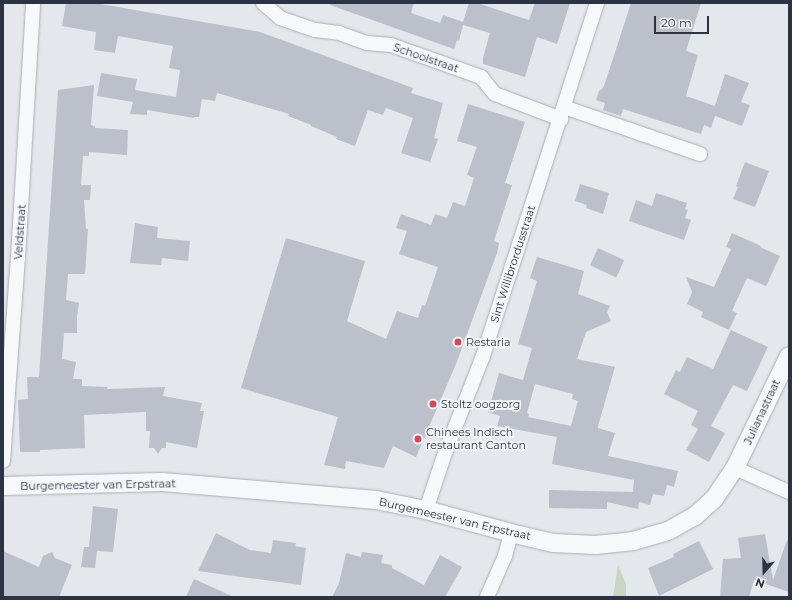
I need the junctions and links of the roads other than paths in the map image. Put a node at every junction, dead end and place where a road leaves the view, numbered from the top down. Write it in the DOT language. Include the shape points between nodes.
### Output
graph roads {
  1 [pos="33,3"];
  2 [pos="263,3"];
  3 [pos="597,3"];
  4 [pos="563,113"];
  5 [pos="700,154"];
  6 [pos="789,356"];
  7 [pos="3,462"];
  8 [pos="735,468"];
  9 [pos="3,484"];
  10 [pos="789,492"];
  11 [pos="426,510"];
  12 [pos="511,533"];
  13 [pos="487,597"];
  1 -- 7 [label="street, Veldstraat"];
  2 -- 4 [label="street, Schoolstraat" via="280,18 367,44 391,45 481,77 495,94"];
  3 -- 4 [label="street, Sint Willibrordusstraat"];
  4 -- 5 [label="street"];
  4 -- 11 [label="street, Sint Willibrordusstraat" via="484,356 445,453"];
  6 -- 8 [label="street, Julianastraat"];
  8 -- 10 [label="street"];
  8 -- 12 [label="street, Burgemeester van Erpstraat" via="714,499 695,516 668,531 633,541 596,545 553,543"];
  9 -- 11 [label="street, Burgemeester van Erpstraat" via="162,482 376,500"];
  11 -- 12 [label="street, Burgemeester van Erpstraat"];
  12 -- 13 [label="street" via="505,556"];
}
